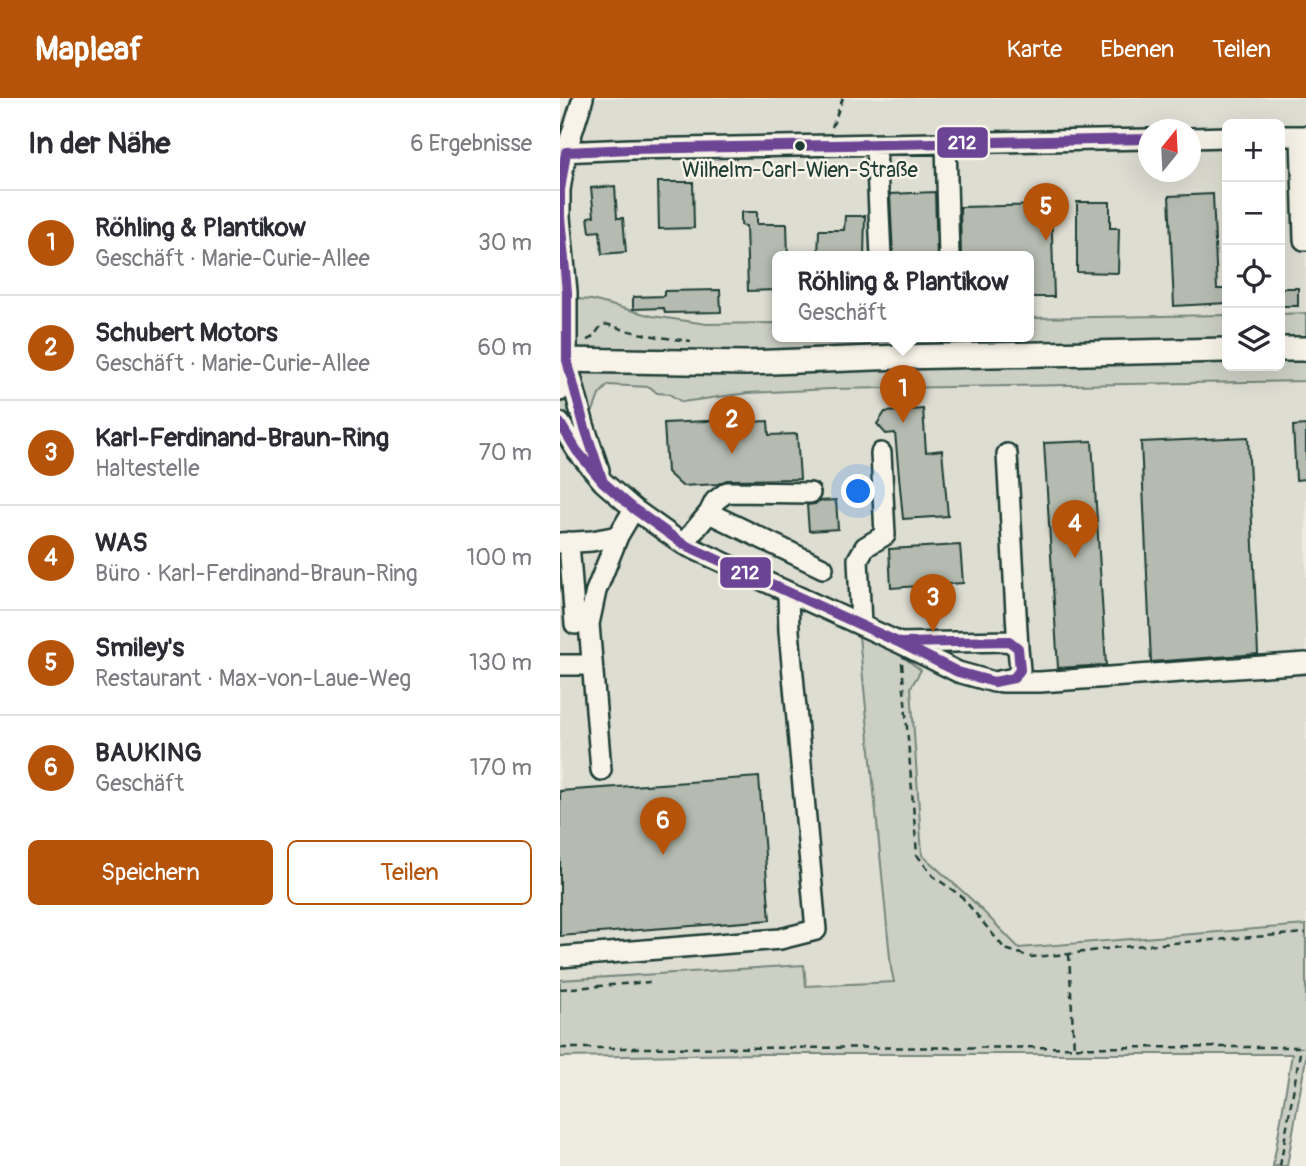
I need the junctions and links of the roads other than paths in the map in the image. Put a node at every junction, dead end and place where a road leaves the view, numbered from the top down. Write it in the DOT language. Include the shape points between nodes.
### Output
graph roads {
  1 [pos="583,98"];
  2 [pos="1285,136"];
  3 [pos="1304,136"];
  4 [pos="1222,137"];
  5 [pos="1201,138"];
  6 [pos="1138,139"];
  7 [pos="946,143"];
  8 [pos="876,145"];
  9 [pos="563,152"];
  10 [pos="1306,240"];
  11 [pos="881,251"];
  12 [pos="948,251"];
  13 [pos="1285,349"];
  14 [pos="1306,349"];
  15 [pos="1222,350"];
  16 [pos="563,360"];
  17 [pos="560,391"];
  18 [pos="560,423"];
  19 [pos="881,453"];
  20 [pos="1007,454"];
  21 [pos="603,482"];
  22 [pos="810,493"];
  23 [pos="634,509"];
  24 [pos="709,513"];
  25 [pos="618,536"];
  26 [pos="564,542"];
  27 [pos="683,544"];
  28 [pos="823,568"];
  29 [pos="788,592"];
  30 [pos="575,625"];
  31 [pos="861,625"];
  32 [pos="900,643"];
  33 [pos="1018,648"];
  34 [pos="1306,663"];
  35 [pos="560,665"];
  36 [pos="592,665"];
  37 [pos="994,682"];
  38 [pos="600,771"];
  39 [pos="560,957"];
  1 -- 9 [label="street"];
  2 -- 3 [label="street"];
  3 -- 10 [label="street"];
  4 -- 5 [label="street"];
  6 -- 7 [label="street"];
  7 -- 8 [label="street"];
  7 -- 12 [label="street"];
  8 -- 9 [label="street"];
  8 -- 11 [label="street"];
  9 -- 16 [label="street" via="560,217 567,292"];
  13 -- 14 [label="main road"];
  15 -- 16 [label="main road" via="747,363"];
  16 -- 17 [label="street"];
  16 -- 21 [label="street"];
  18 -- 21 [label="street"];
  19 -- 31 [label="street" via="885,535 865,547 858,559"];
  20 -- 33 [label="street"];
  21 -- 23 [label="street"];
  22 -- 24 [label="street" via="727,492"];
  23 -- 25 [label="street"];
  23 -- 27 [label="street"];
  24 -- 27 [label="street"];
  24 -- 28 [label="street"];
  25 -- 26 [label="street"];
  25 -- 30 [label="street" via="596,591"];
  26 -- 30 [label="street"];
  27 -- 29 [label="street"];
  29 -- 31 [label="street"];
  29 -- 39 [label="street" via="816,930 780,939"];
  30 -- 36 [label="street"];
  31 -- 32 [label="street"];
  32 -- 33 [label="street" via="1009,641"];
  32 -- 37 [label="street" via="958,671"];
  33 -- 37 [label="street" via="1020,670 1014,678"];
  34 -- 37 [label="street"];
  35 -- 36 [label="street"];
  36 -- 38 [label="street"];
}
